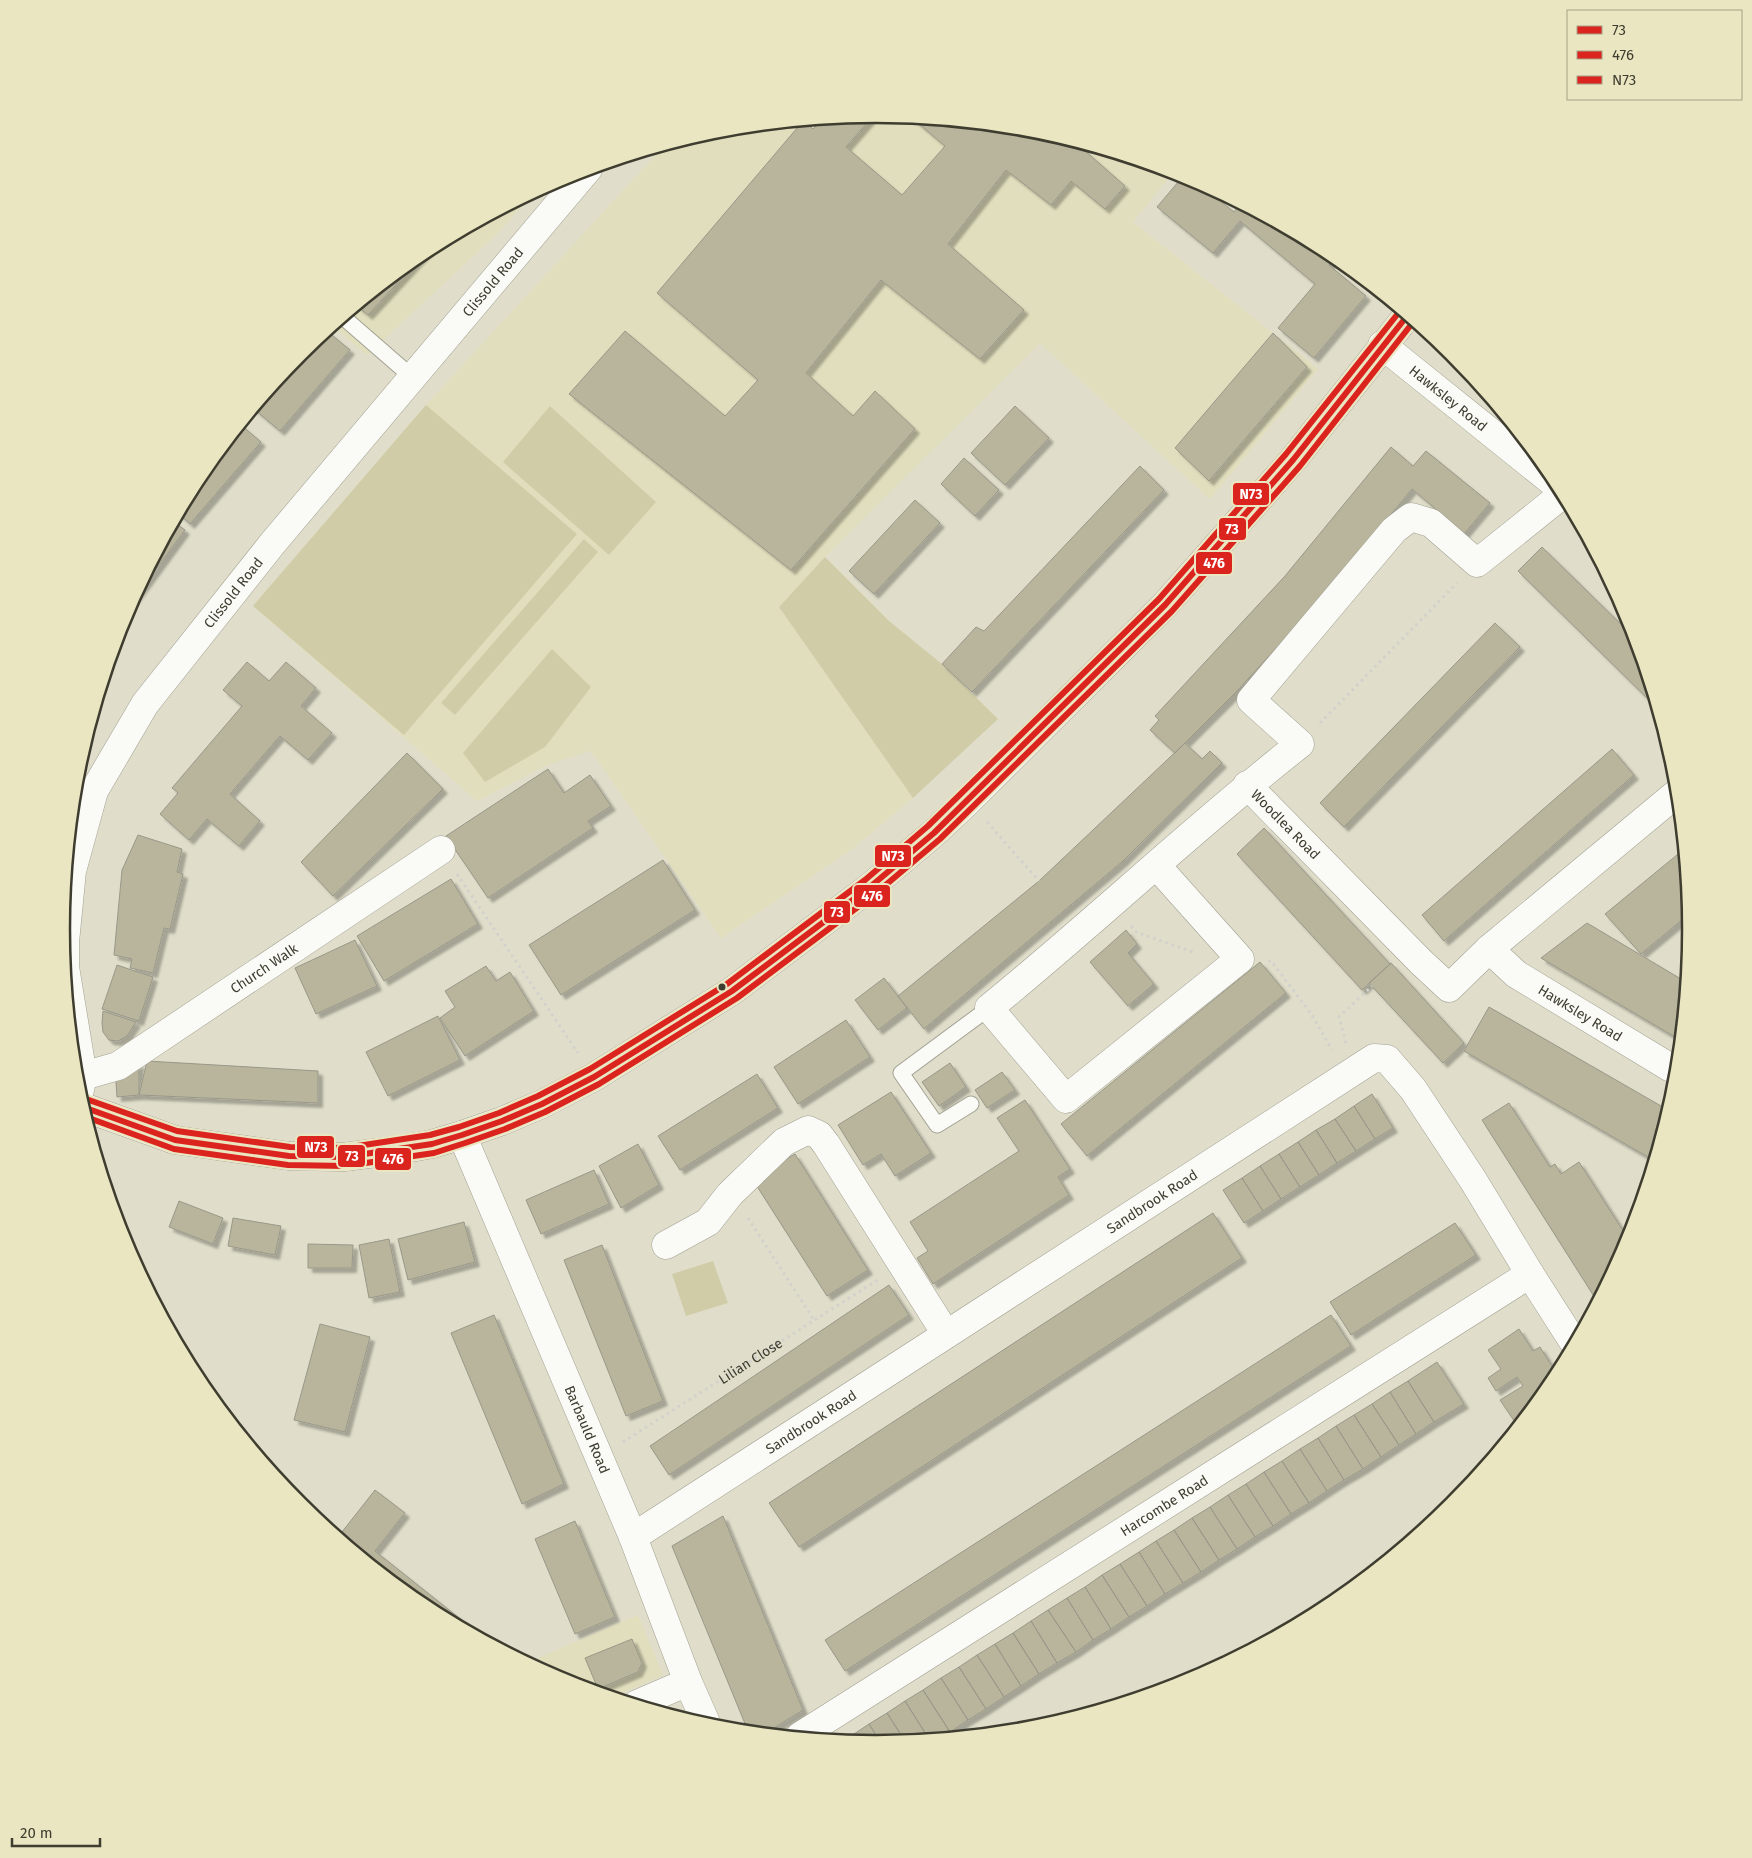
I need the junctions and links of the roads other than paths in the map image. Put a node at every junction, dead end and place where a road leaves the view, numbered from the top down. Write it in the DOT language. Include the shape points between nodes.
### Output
graph roads {
  1 [pos="579,180"];
  2 [pos="1403,320"];
  3 [pos="348,321"];
  4 [pos="1382,345"];
  5 [pos="412,377"];
  6 [pos="1539,471"];
  7 [pos="1557,499"];
  8 [pos="1247,785"];
  9 [pos="1671,797"];
  10 [pos="441,850"];
  11 [pos="1156,865"];
  12 [pos="73,868"];
  13 [pos="1489,949"];
  14 [pos="990,1008"];
  15 [pos="1670,1067"];
  16 [pos="85,1083"];
  17 [pos="971,1104"];
  18 [pos="90,1110"];
  19 [pos="462,1135"];
  20 [pos="666,1245"];
  21 [pos="1530,1274"];
  22 [pos="946,1334"];
  23 [pos="1571,1338"];
  24 [pos="633,1537"];
  25 [pos="688,1682"];
  26 [pos="644,1701"];
  27 [pos="703,1716"];
  28 [pos="807,1731"];
  1 -- 5 [label="street, Clissold Road"];
  2 -- 4 [label="street"];
  3 -- 5 [label="lane"];
  4 -- 6 [label="street, Hawksley Road"];
  4 -- 19 [label="street" via="1292,460 1165,605 934,833 870,887 732,991 594,1077 526,1111"];
  5 -- 12 [label="street, Clissold Road" via="272,544 145,704 94,791"];
  7 -- 8 [label="street, Woodlea Road" via="1477,563 1431,523 1411,517 1394,530 1251,700 1300,744"];
  8 -- 11 [label="street"];
  8 -- 13 [label="street, Woodlea Road" via="1449,988"];
  9 -- 13 [label="street, Woodlea Road"];
  10 -- 16 [label="street, Church Walk" via="118,1066"];
  11 -- 14 [label="street"];
  11 -- 14 [label="street" via="1240,959 1066,1099"];
  13 -- 15 [label="street, Hawksley Road" via="1516,974"];
  14 -- 17 [label="lane" via="901,1073 937,1125"];
  18 -- 19 [label="street" via="175,1140 289,1156 344,1158 415,1147"];
  19 -- 24 [label="street, Barbauld Road"];
  20 -- 22 [label="street" via="708,1222 732,1192 784,1142 808,1130 826,1144"];
  21 -- 22 [label="street, Sandbrook Road" via="1414,1089 1387,1059 1374,1058"];
  21 -- 23 [label="street, Sandbrook Road"];
  21 -- 28 [label="street, Harcombe Road"];
  22 -- 24 [label="street, Sandbrook Road"];
  24 -- 25 [label="street, Barbauld Road"];
  25 -- 26 [label="street"];
  25 -- 27 [label="street, Barbauld Road"];
}
